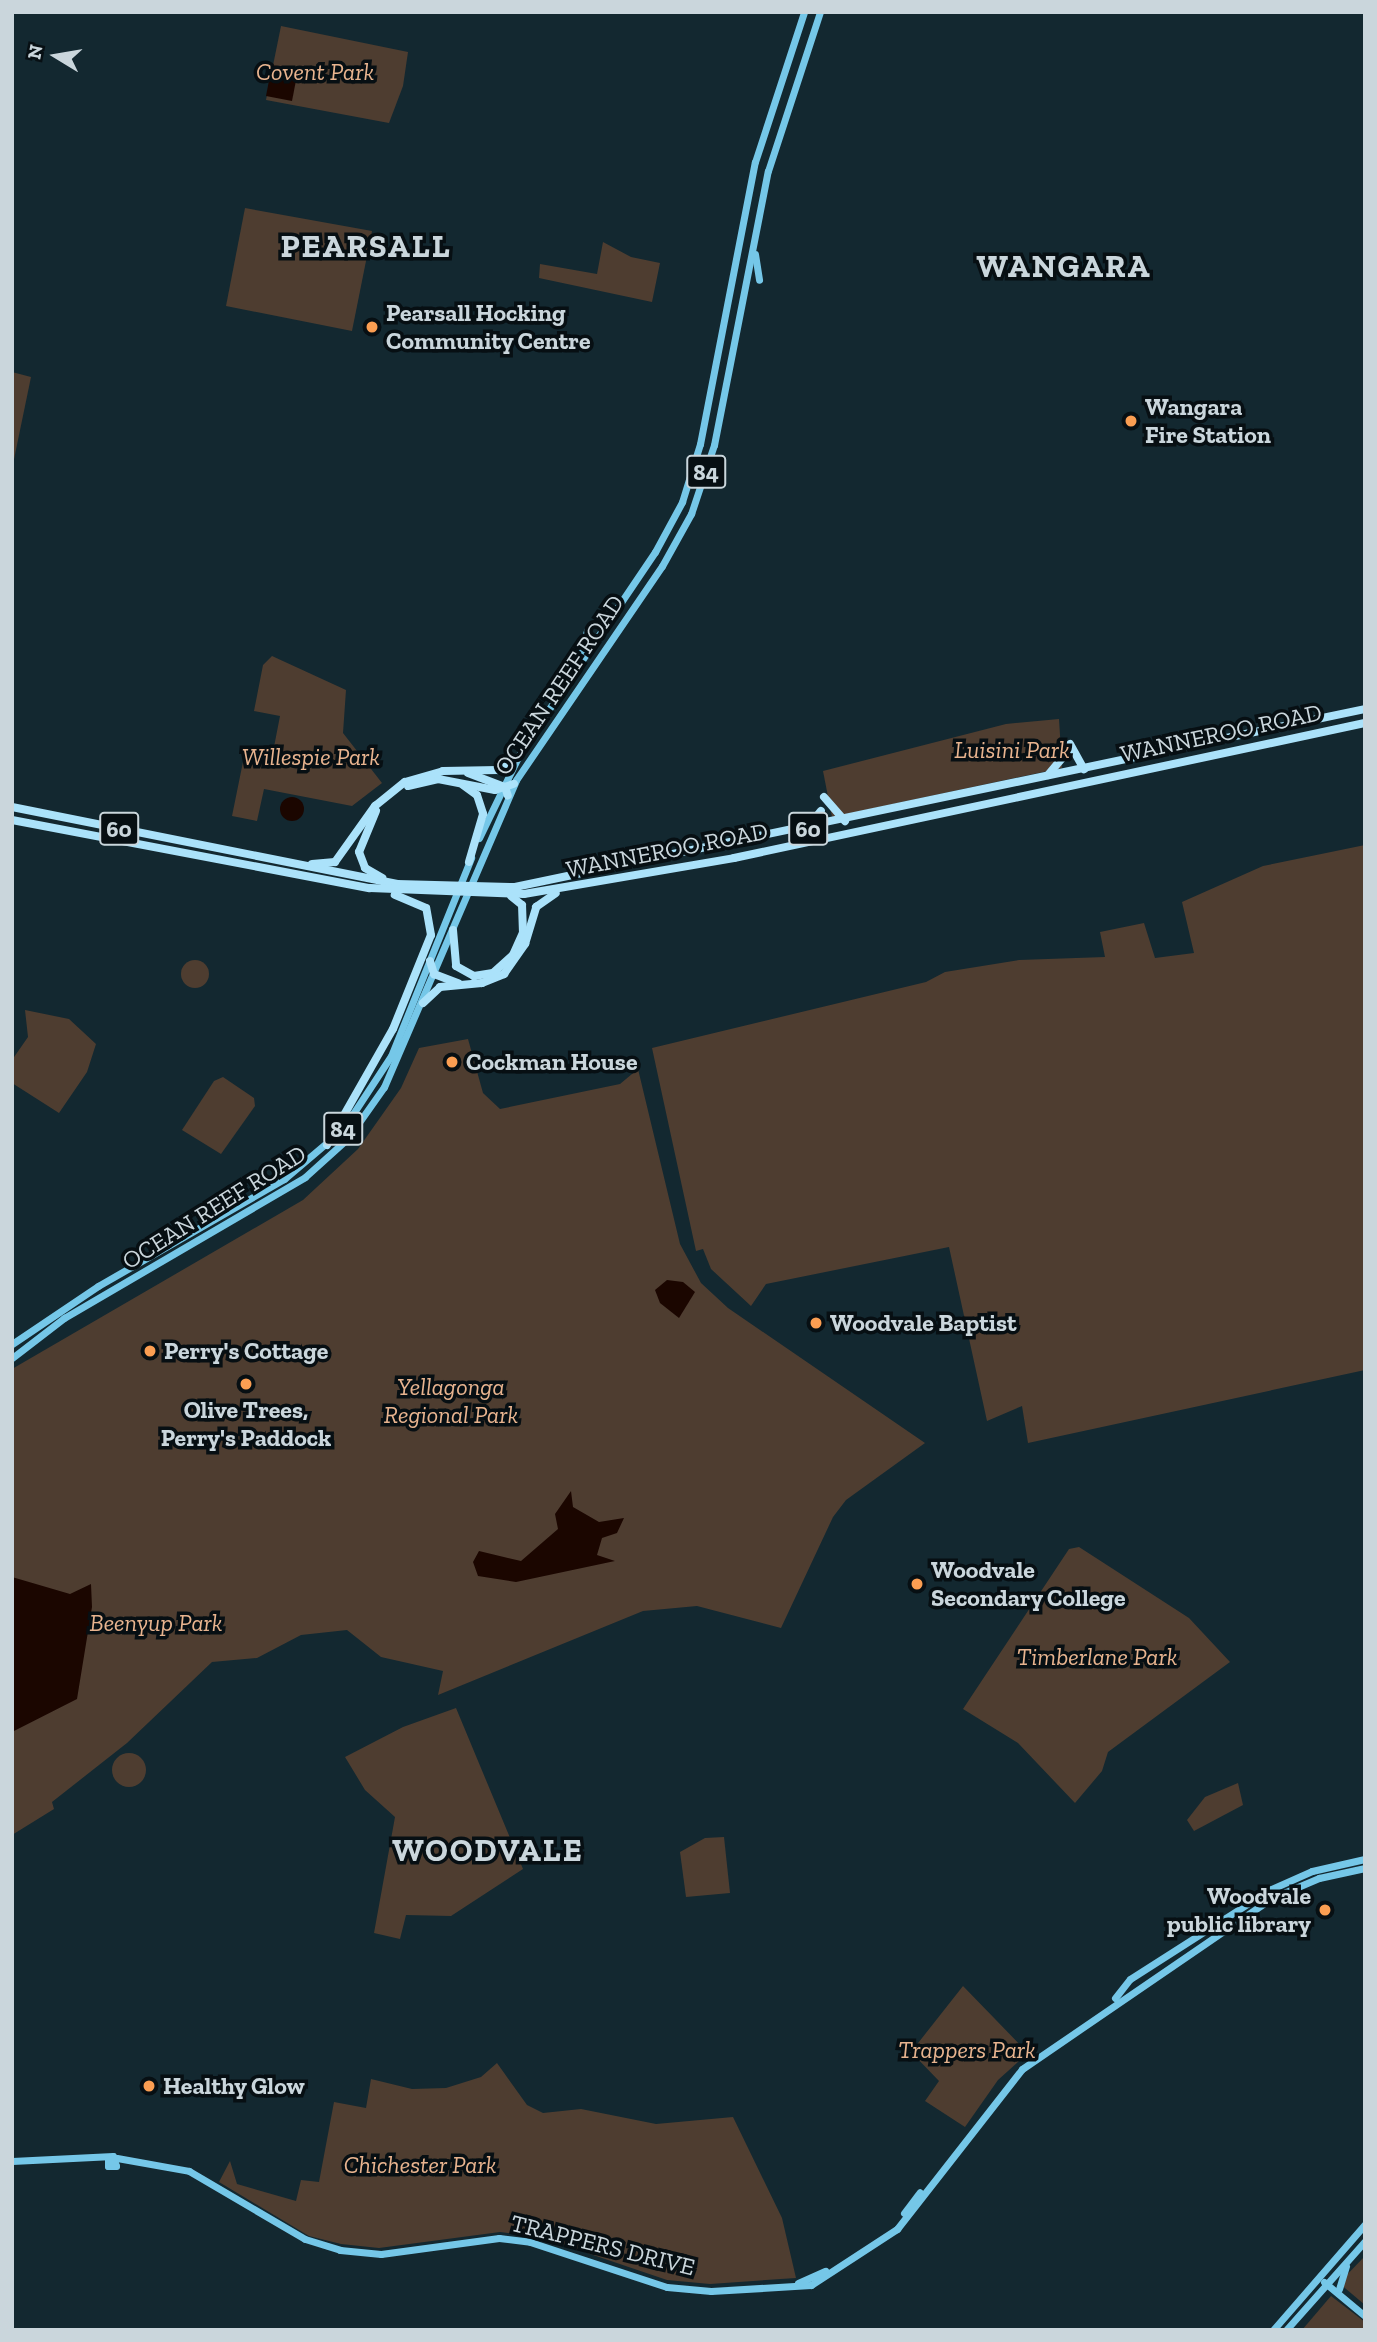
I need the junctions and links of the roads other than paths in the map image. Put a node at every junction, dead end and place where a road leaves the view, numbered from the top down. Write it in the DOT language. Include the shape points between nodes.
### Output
graph roads {
  1 [pos="804,12"];
  2 [pos="820,12"];
  3 [pos="754,239"];
  4 [pos="759,280"];
  5 [pos="587,630"];
  6 [pos="566,684"];
  7 [pos="1365,709"];
  8 [pos="1365,723"];
  9 [pos="1070,744"];
  10 [pos="1064,755"];
  11 [pos="516,758"];
  12 [pos="1084,769"];
  13 [pos="462,772"];
  14 [pos="1043,778"];
  15 [pos="415,783"];
  16 [pos="506,789"];
  17 [pos="824,797"];
  18 [pos="12,807"];
  19 [pos="821,811"];
  20 [pos="12,820"];
  21 [pos="845,821"];
  22 [pos="118,828"];
  23 [pos="805,830"];
  24 [pos="163,850"];
  25 [pos="278,862"];
  26 [pos="469,862"];
  27 [pos="411,886"];
  28 [pos="370,888"];
  29 [pos="558,891"];
  30 [pos="452,892"];
  31 [pos="478,892"];
  32 [pos="507,895"];
  33 [pos="453,930"];
  34 [pos="430,961"];
  35 [pos="434,974"];
  36 [pos="461,984"];
  37 [pos="423,1003"];
  38 [pos="327,1145"];
  39 [pos="12,1344"];
  40 [pos="12,1358"];
  41 [pos="1365,1859"];
  42 [pos="1365,1868"];
  43 [pos="1135,1978"];
  44 [pos="1127,1983"];
  45 [pos="1142,1989"];
  46 [pos="1131,1993"];
  47 [pos="12,2163"];
  48 [pos="1365,2224"];
  49 [pos="1365,2241"];
  50 [pos="1351,2256"];
  51 [pos="1320,2275"];
  52 [pos="807,2280"];
  53 [pos="1328,2282"];
  54 [pos="1339,2289"];
  55 [pos="1319,2291"];
  56 [pos="1346,2301"];
  57 [pos="1365,2311"];
  58 [pos="1365,2316"];
  59 [pos="1273,2330"];
  60 [pos="1286,2330"];
  1 -- 6 [label="main road, OCEAN REEF ROAD / 84" via="755,162 691,478 666,534"];
  2 -- 3 [label="main road, OCEAN REEF ROAD / 84" via="785,104"];
  3 -- 4 [label="main road"];
  3 -- 16 [label="main road, OCEAN REEF ROAD / 84" via="714,444 691,513 662,566"];
  5 -- 6 [label="main road" via="585,648"];
  6 -- 11 [label="main road, OCEAN REEF ROAD / 84"];
  7 -- 12 [label="highway, WANNEROO ROAD / 60"];
  8 -- 29 [label="highway, WANNEROO ROAD / 60"];
  9 -- 12 [label="highway"];
  10 -- 14 [label="highway" via="1056,770"];
  11 -- 13 [label="highway" via="498,769"];
  11 -- 16 [label="main road, OCEAN REEF ROAD / 84"];
  12 -- 14 [label="highway, WANNEROO ROAD / 60"];
  13 -- 16 [label="highway"];
  13 -- 25 [label="highway" via="423,775 390,792 335,862"];
  14 -- 21 [label="highway, WANNEROO ROAD / 60"];
  15 -- 16 [label="highway" via="450,779"];
  15 -- 26 [label="highway" via="454,783 478,795 483,814"];
  15 -- 27 [label="highway" via="378,809 359,852 375,876"];
  16 -- 26 [label="main road, OCEAN REEF ROAD / 84"];
  16 -- 33 [label="main road, OCEAN REEF ROAD / 84"];
  17 -- 21 [label="highway"];
  18 -- 22 [label="highway, 60"];
  19 -- 23 [label="highway"];
  20 -- 24 [label="highway, WANNEROO ROAD / 60"];
  21 -- 23 [label="highway, WANNEROO ROAD / 60"];
  22 -- 24 [label="highway, 60" via="116,838"];
  22 -- 25 [label="highway, 60"];
  23 -- 31 [label="highway, WANNEROO ROAD / 60" via="599,873"];
  24 -- 28 [label="highway, WANNEROO ROAD / 60"];
  25 -- 27 [label="highway, 60"];
  26 -- 34 [label="main road, OCEAN REEF ROAD / 84"];
  27 -- 30 [label="highway, 60"];
  28 -- 30 [label="highway, WANNEROO ROAD / 60"];
  28 -- 38 [label="highway" via="423,904 432,918 431,935 393,1029"];
  29 -- 32 [label="highway, WANNEROO ROAD / 60"];
  29 -- 36 [label="highway" via="532,913 525,944 510,968 490,981"];
  30 -- 31 [label="highway, WANNEROO ROAD / 60"];
  31 -- 32 [label="highway, WANNEROO ROAD / 60"];
  32 -- 33 [label="highway" via="520,901 524,927 517,949 499,969 480,976 461,971 453,958"];
  33 -- 35 [label="main road, OCEAN REEF ROAD / 84"];
  34 -- 35 [label="highway"];
  34 -- 38 [label="main road, OCEAN REEF ROAD / 84" via="391,1056"];
  35 -- 36 [label="highway"];
  35 -- 37 [label="main road, OCEAN REEF ROAD / 84"];
  36 -- 37 [label="highway" via="440,987"];
  37 -- 40 [label="main road, OCEAN REEF ROAD / 84" via="384,1087 325,1162 284,1192 64,1318"];
  38 -- 39 [label="main road, OCEAN REEF ROAD / 84" via="226,1216 98,1286"];
  41 -- 43 [label="main road" via="1312,1871 1269,1890"];
  42 -- 45 [label="main road" via="1319,1878 1272,1898"];
  43 -- 44 [label="main road, TRAPPERS DRIVE"];
  43 -- 45 [label="main road"];
  44 -- 46 [label="main road"];
  44 -- 52 [label="main road, TRAPPERS DRIVE" via="1009,2077 874,2244"];
  45 -- 46 [label="main road, TRAPPERS DRIVE"];
  46 -- 52 [label="main road, TRAPPERS DRIVE" via="1021,2069 897,2229 863,2256"];
  47 -- 52 [label="main road, TRAPPERS DRIVE" via="175,2167 208,2181 305,2239 341,2249 381,2254 499,2238 530,2242 667,2287 711,2291"];
  48 -- 51 [label="main road"];
  49 -- 50 [label="main road"];
  50 -- 53 [label="main road"];
  50 -- 54 [label="main road"];
  51 -- 53 [label="main road"];
  51 -- 59 [label="main road"];
  53 -- 54 [label="main road"];
  53 -- 55 [label="main road"];
  53 -- 56 [label="main road"];
  54 -- 57 [label="main road"];
  55 -- 56 [label="main road"];
  55 -- 60 [label="main road"];
  56 -- 58 [label="main road"];
}
